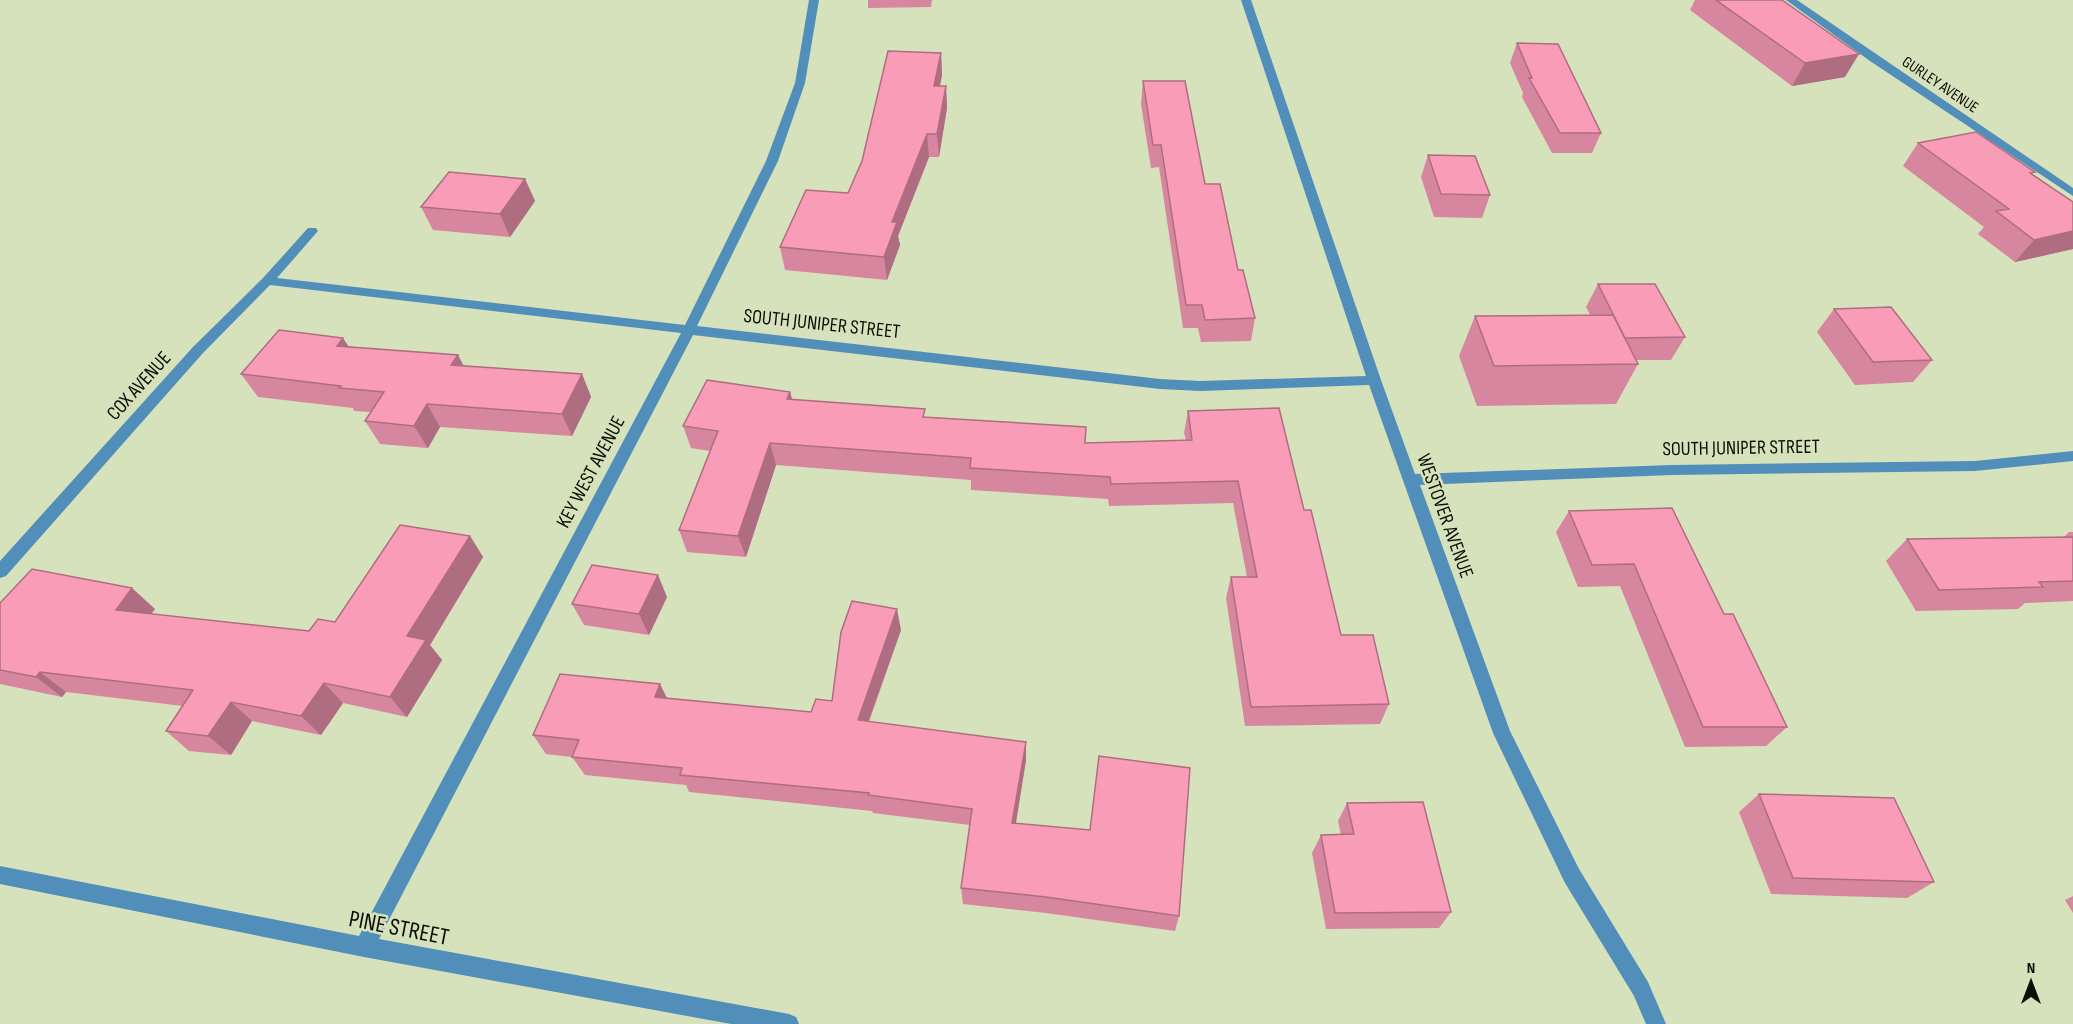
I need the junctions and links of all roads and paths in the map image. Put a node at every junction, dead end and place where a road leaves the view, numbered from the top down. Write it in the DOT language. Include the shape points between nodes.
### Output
graph roads {
  1 [pos="814,0"];
  2 [pos="1246,0"];
  3 [pos="1791,0"];
  4 [pos="2073,194"];
  5 [pos="312,231"];
  6 [pos="267,281"];
  7 [pos="689,330"];
  8 [pos="1374,380"];
  9 [pos="2073,456"];
  10 [pos="1410,480"];
  11 [pos="0,572"];
  12 [pos="0,875"];
  13 [pos="364,947"];
  14 [pos="789,1024"];
  15 [pos="1656,1024"];
  1 -- 7 [label="street, KEY WEST AVENUE" via="800,83 772,161"];
  2 -- 8 [label="street, WESTOVER AVENUE"];
  3 -- 4 [label="street, GURLEY AVENUE"];
  5 -- 6 [label="street, COX AVENUE"];
  6 -- 7 [label="street, SOUTH JUNIPER STREET"];
  6 -- 11 [label="street, COX AVENUE" via="198,350"];
  7 -- 8 [label="street, SOUTH JUNIPER STREET" via="1160,384"];
  7 -- 13 [label="street, KEY WEST AVENUE"];
  8 -- 10 [label="street, WESTOVER AVENUE"];
  9 -- 10 [label="street, SOUTH JUNIPER STREET" via="1975,466 1672,470"];
  10 -- 15 [label="street, WESTOVER AVENUE" via="1502,733 1572,876 1641,989"];
  12 -- 13 [label="street, PINE STREET"];
  13 -- 14 [label="street, PINE STREET"];
}
